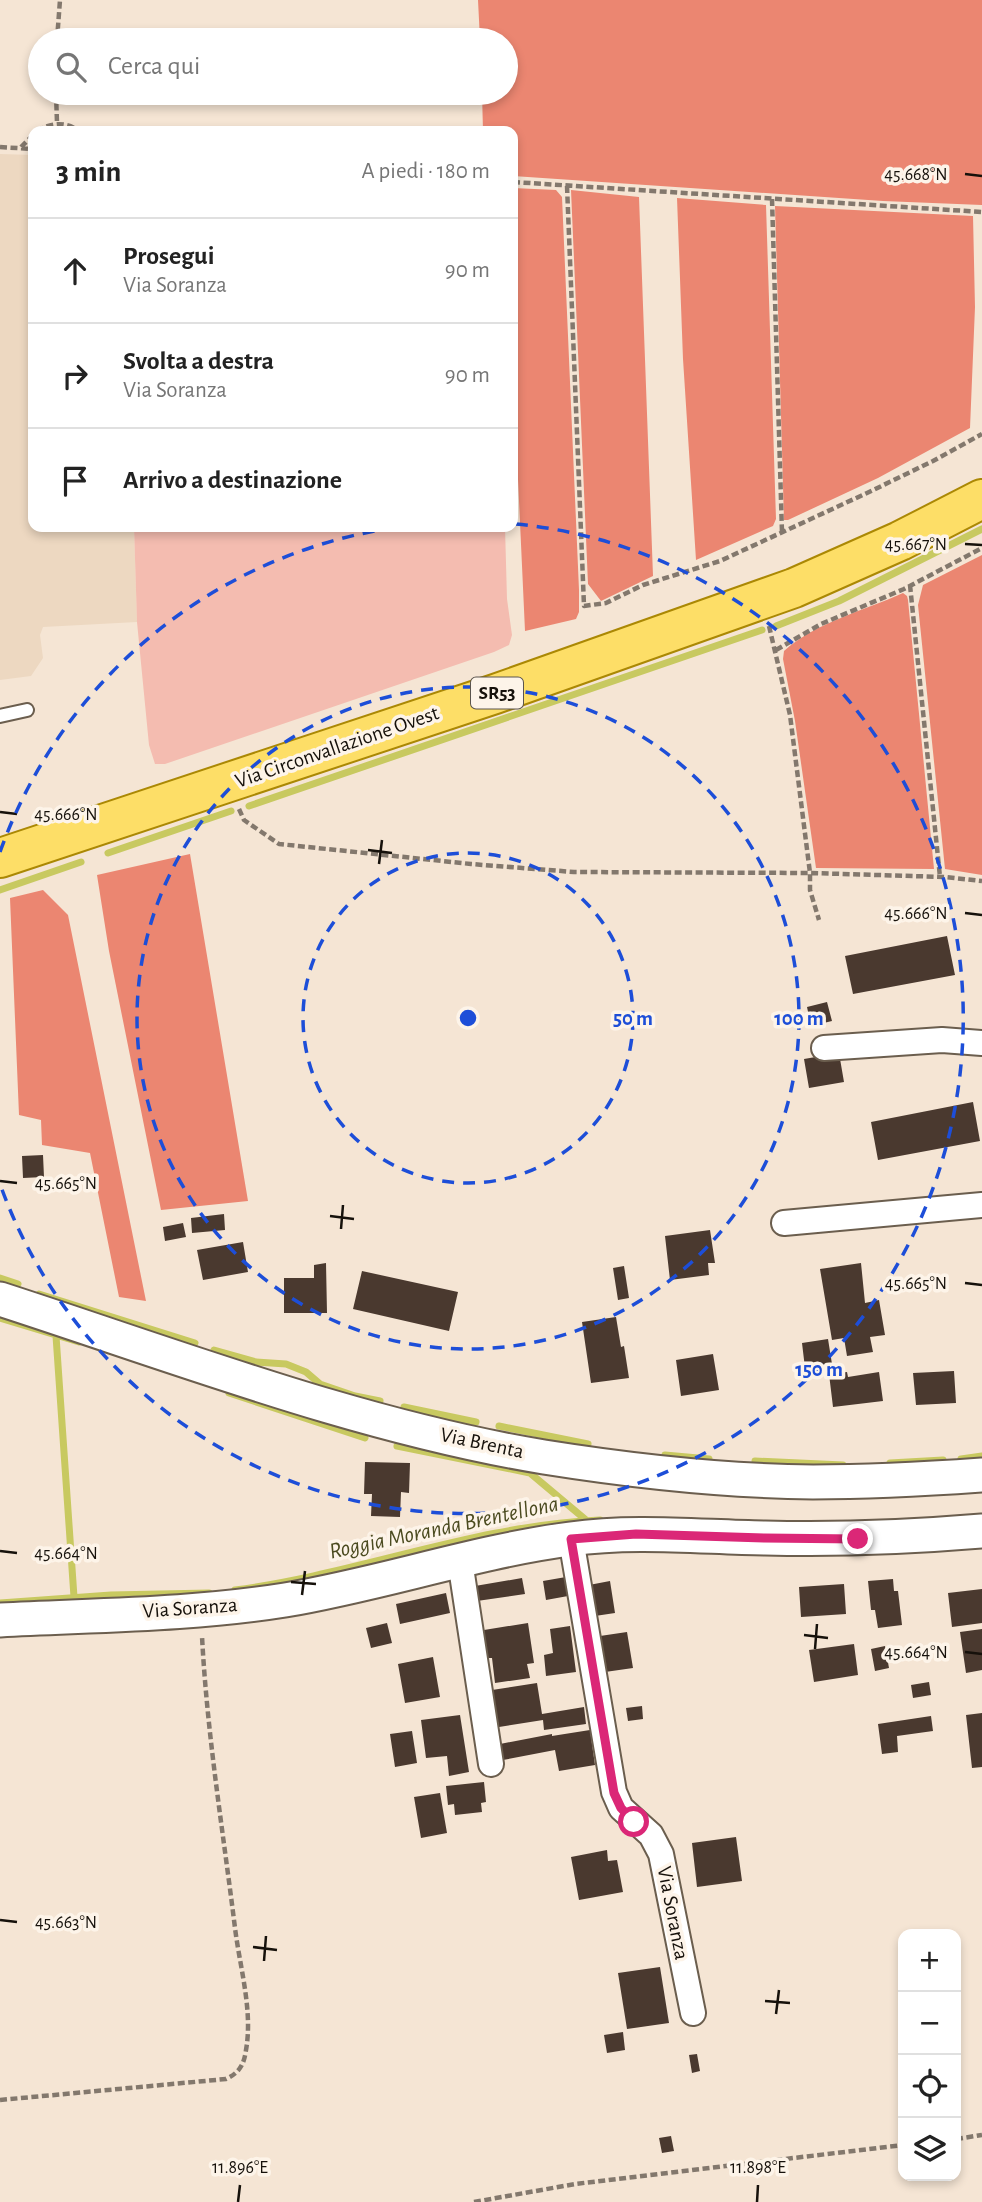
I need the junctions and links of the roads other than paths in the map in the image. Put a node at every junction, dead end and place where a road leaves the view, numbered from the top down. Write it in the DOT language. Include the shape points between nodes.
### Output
graph roads {
  1 [pos="982,499"];
  2 [pos="27,710"];
  3 [pos="0,716"];
  4 [pos="0,858"];
  5 [pos="982,1043"];
  6 [pos="824,1048"];
  7 [pos="982,1205"];
  8 [pos="784,1223"];
  9 [pos="0,1298"];
  10 [pos="982,1475"];
  11 [pos="982,1531"];
  12 [pos="571,1539"];
  13 [pos="460,1561"];
  14 [pos="0,1620"];
  15 [pos="491,1764"];
  16 [pos="693,2013"];
  1 -- 4 [label="main road, Via Circonvallazione Ovest / SR53" via="794,588 495,694"];
  2 -- 3 [label="lane"];
  5 -- 6 [label="street" via="942,1040"];
  7 -- 8 [label="street"];
  9 -- 10 [label="main road, Via Brenta" via="343,1410 541,1456 730,1479 889,1481"];
  11 -- 12 [label="main road, Via Soranza" via="847,1539 636,1534"];
  12 -- 13 [label="main road, Via Soranza"];
  12 -- 16 [label="street, Via Soranza" via="614,1793 621,1808 651,1835 661,1854"];
  13 -- 14 [label="main road, Via Soranza" via="282,1600"];
  13 -- 15 [label="street"];
}
